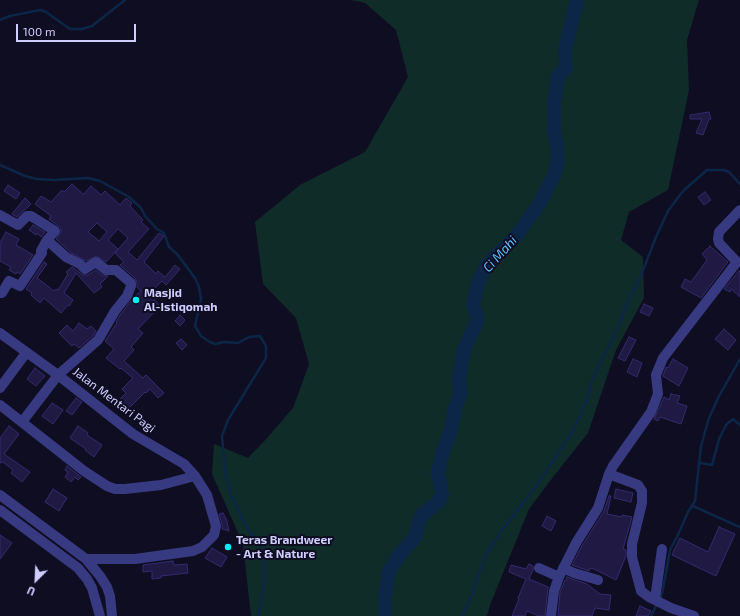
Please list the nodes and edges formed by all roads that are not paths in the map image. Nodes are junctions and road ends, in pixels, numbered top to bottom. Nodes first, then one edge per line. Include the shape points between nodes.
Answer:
1 (740, 210) edge
2 (0, 216) edge
3 (47, 240) junction
4 (738, 263) edge
5 (0, 293) edge
6 (0, 334) edge
7 (26, 352) junction
8 (58, 375) junction
9 (0, 388) edge
10 (1, 408) edge
11 (22, 422) junction
12 (609, 474) junction
13 (196, 476) junction
14 (0, 495) edge
15 (0, 510) edge
16 (662, 549) dead end
17 (86, 559) junction
18 (539, 568) dead end
19 (563, 568) junction
20 (559, 577) junction
21 (598, 580) dead end
22 (655, 599) junction
23 (100, 616) edge
24 (112, 616) edge
25 (551, 616) edge
26 (694, 616) edge

1 - 4 street via 720,232 718,239
2 - 3 street via 18,225 27,216 31,216 55,231
3 - 5 street via 42,253 20,286 9,281
3 - 8 street via 85,269 96,262 106,270 116,270 131,283 127,296 98,340
4 - 12 street via 663,358 656,375 658,394 650,412
6 - 7 street, Jalan Mentari Pagi
7 - 8 street, Jalan Mentari Pagi
7 - 9 street
8 - 11 street
8 - 13 street, Jalan Mentari Pagi via 133,434 168,453
10 - 11 street
11 - 13 street via 100,482 115,489 161,485
12 - 19 street via 601,502
12 - 22 street via 638,485 642,491 632,557 641,591
13 - 17 street, Jalan Mentari Pagi via 207,495 216,526 214,535 202,547 193,552 135,559
14 - 17 street
15 - 23 street via 78,568 92,588
16 - 22 street
17 - 24 street via 106,587 110,596
18 - 20 street
19 - 20 street
19 - 21 street
20 - 25 street via 554,591
22 - 26 street

